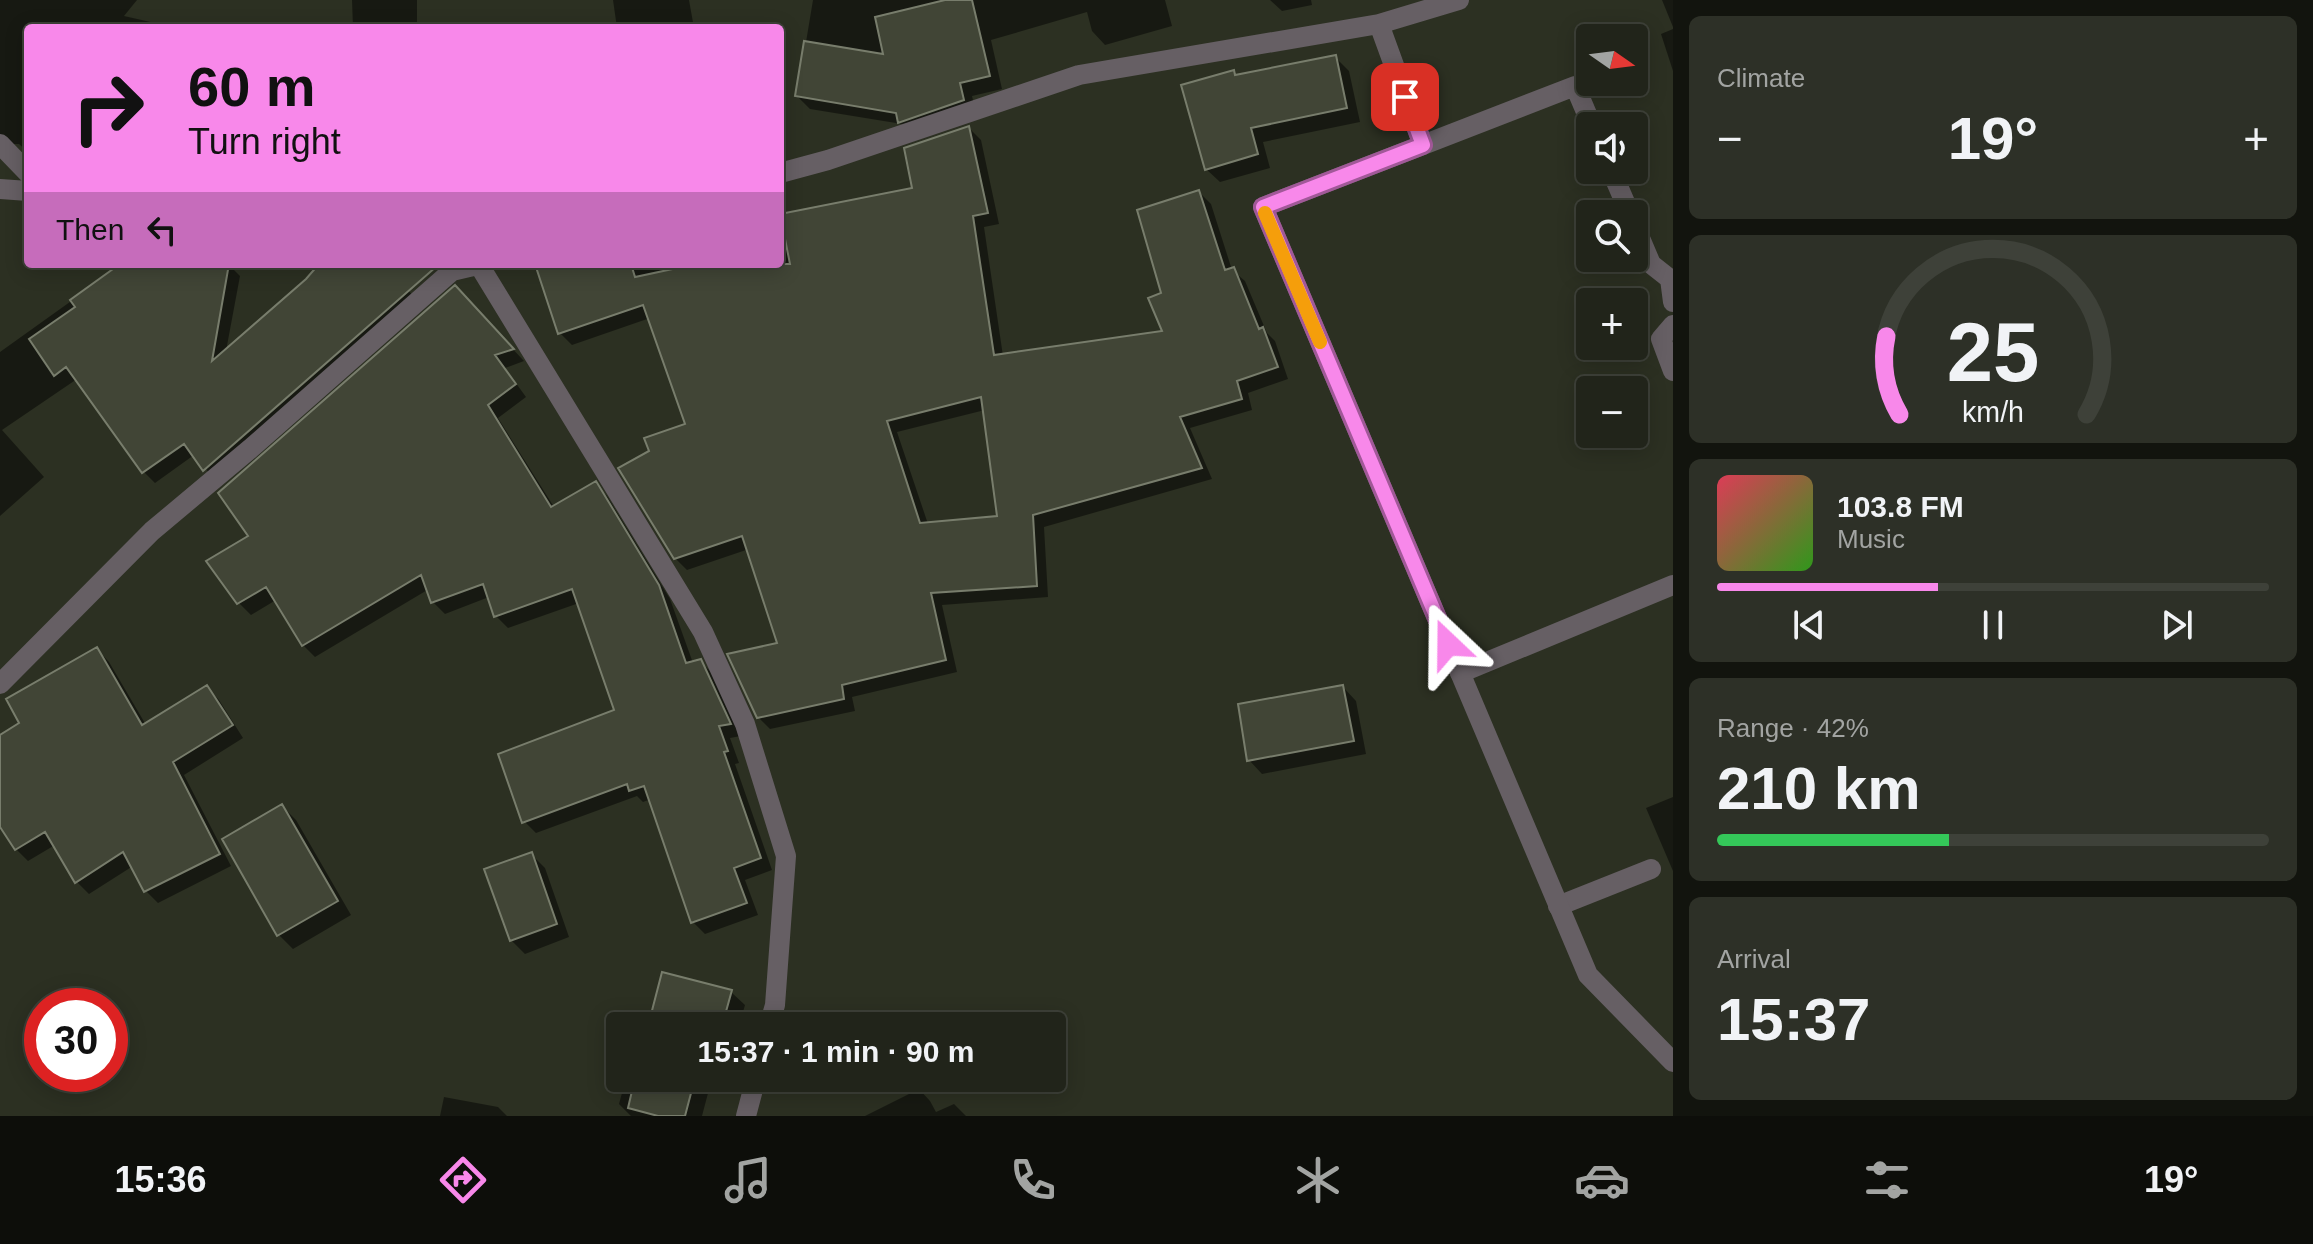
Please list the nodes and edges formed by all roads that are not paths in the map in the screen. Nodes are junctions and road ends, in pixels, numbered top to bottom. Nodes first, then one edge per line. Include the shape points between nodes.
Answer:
1 (1459, 0) edge
2 (1379, 24) junction
3 (1586, 112) edge
4 (0, 144) edge
5 (1423, 145) junction
6 (24, 169) edge
7 (784, 172) edge
8 (0, 189) edge
9 (24, 191) edge
10 (1648, 257) edge
11 (448, 268) edge
12 (482, 268) edge
13 (1673, 302) edge
14 (1673, 325) edge
15 (1673, 371) edge
16 (1673, 585) edge
17 (1460, 673) junction
18 (0, 684) edge
19 (1651, 869) dead end
20 (1558, 906) junction
21 (773, 1012) edge
22 (1673, 1062) edge
23 (752, 1092) edge
24 (746, 1116) edge

1 - 2 street
2 - 5 street
2 - 7 street via 1079,75
3 - 5 street via 1575,86
4 - 6 street
5 - 17 street via 1263,207
8 - 9 street
10 - 13 street via 1670,279
11 - 18 street via 152,531
12 - 21 street via 703,632 745,724 786,856
14 - 15 street via 1661,339
16 - 17 street
17 - 20 street
19 - 20 street
20 - 22 street via 1588,975
23 - 24 street

